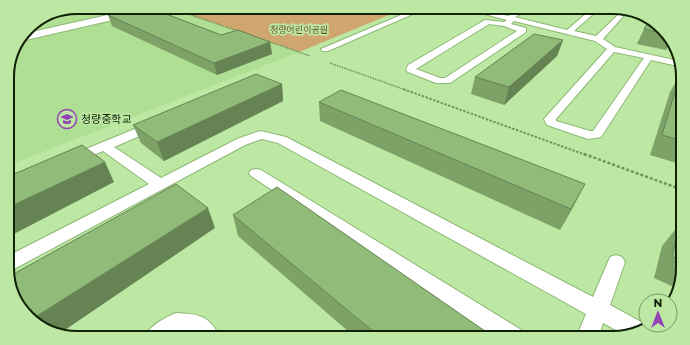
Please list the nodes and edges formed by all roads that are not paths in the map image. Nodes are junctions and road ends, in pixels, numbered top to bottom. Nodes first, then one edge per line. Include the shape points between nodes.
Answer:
1 (126, 14) edge
2 (409, 14) edge
3 (489, 14) edge
4 (519, 14) edge
5 (590, 14) edge
6 (621, 15) edge
7 (509, 21) junction
8 (569, 32) junction
9 (29, 37) edge
10 (598, 39) junction
11 (325, 49) dead end
12 (612, 49) junction
13 (648, 57) junction
14 (674, 63) edge
15 (167, 119) edge
16 (104, 146) junction
17 (62, 164) edge
18 (256, 173) dead end
19 (160, 184) junction
20 (14, 261) edge
21 (616, 262) dead end
22 (598, 310) junction
23 (633, 328) edge
24 (165, 331) edge
25 (203, 331) edge
26 (504, 331) edge
27 (590, 331) edge

1 - 9 main road
2 - 11 lane
3 - 7 lane
4 - 7 lane
5 - 8 lane
6 - 10 lane
7 - 7 lane via 488,22 411,67 411,70 439,81 447,81 523,30
7 - 8 lane
8 - 10 lane
10 - 12 lane
12 - 13 lane
12 - 13 lane via 550,120 551,123 589,135 597,134
13 - 14 lane
15 - 16 lane
16 - 17 lane
16 - 19 lane
18 - 26 lane
19 - 20 lane
19 - 22 lane via 241,142 261,135 282,140
21 - 22 lane
22 - 23 lane
22 - 27 lane
24 - 25 lane via 176,323 197,324

